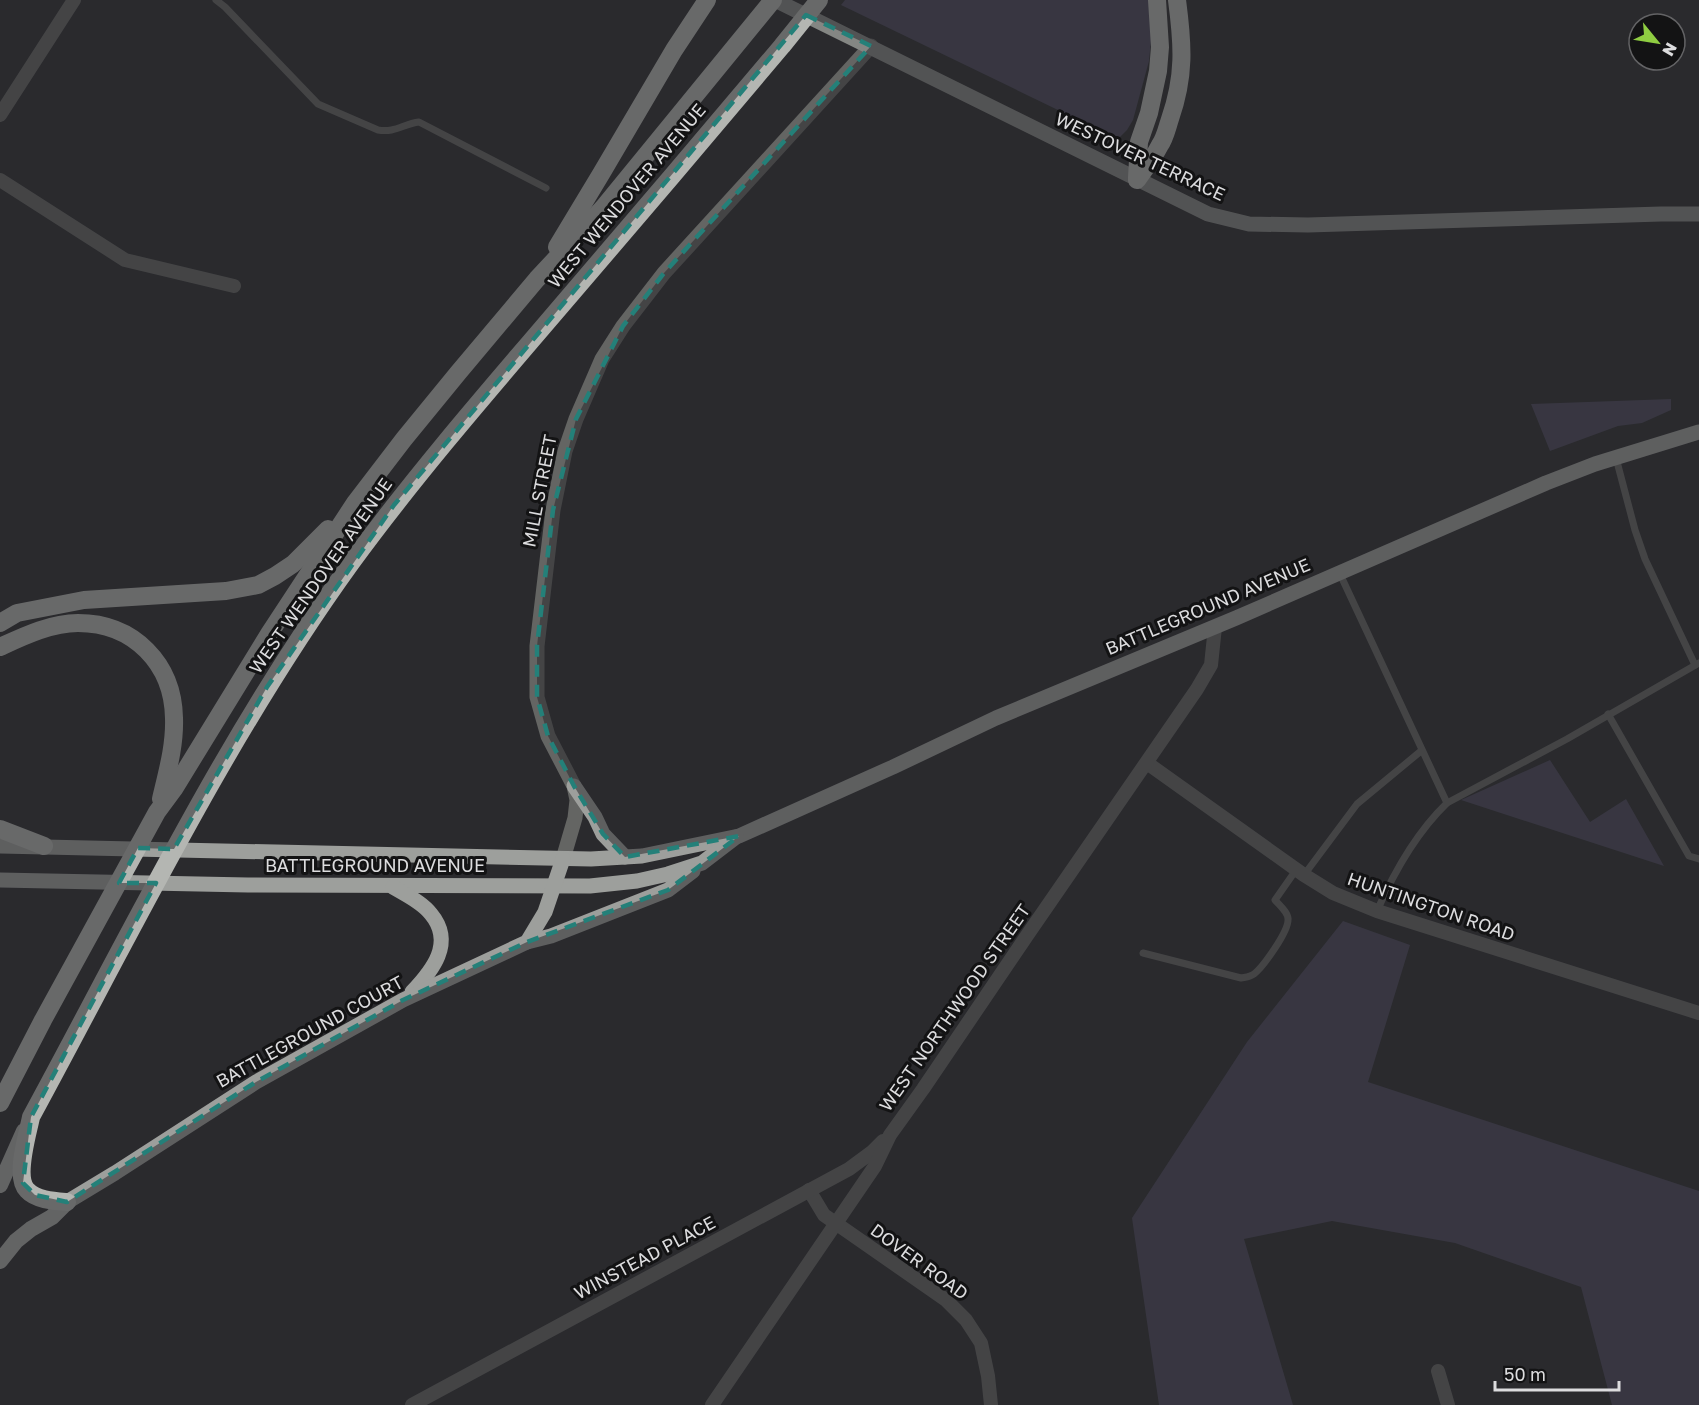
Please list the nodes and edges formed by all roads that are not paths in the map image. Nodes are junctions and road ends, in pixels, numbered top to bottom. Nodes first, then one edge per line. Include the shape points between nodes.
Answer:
1 (74, 0) edge
2 (216, 0) edge
3 (706, 0) edge
4 (774, 0) edge
5 (819, 0) edge
6 (1156, 0) edge
7 (1177, 0) edge
8 (871, 46) junction
9 (0, 115) edge
10 (0, 180) edge
11 (1137, 180) junction
12 (546, 188) dead end
13 (1699, 214) edge
14 (537, 279) junction
15 (234, 286) dead end
16 (1699, 432) edge
17 (1616, 457) junction
18 (356, 502) junction
19 (1339, 573) junction
20 (0, 623) edge
21 (1215, 627) junction
22 (0, 647) edge
23 (1697, 664) edge
24 (1608, 714) junction
25 (1421, 751) junction
26 (1147, 763) junction
27 (574, 786) junction
28 (1447, 802) junction
29 (158, 812) junction
30 (0, 829) edge
31 (739, 836) junction
32 (0, 846) edge
33 (44, 846) junction
34 (625, 857) junction
35 (563, 859) junction
36 (1699, 860) edge
37 (702, 863) junction
38 (1300, 872) junction
39 (0, 880) edge
40 (554, 886) junction
41 (393, 887) junction
42 (1377, 911) junction
43 (527, 942) junction
44 (1143, 953) dead end
45 (403, 1000) junction
46 (1699, 1013) edge
47 (0, 1103) edge
48 (31, 1117) junction
49 (890, 1135) junction
50 (0, 1185) edge
51 (809, 1190) junction
52 (67, 1202) junction
53 (834, 1223) junction
54 (0, 1261) edge
55 (1438, 1371) dead end
56 (412, 1405) edge
57 (712, 1405) edge
58 (991, 1405) edge
59 (1448, 1405) edge

1 - 9 street
2 - 12 lane via 318,104 388,132 419,122
3 - 14 highway
4 - 8 main road, WESTOVER TERRACE
4 - 14 highway, WEST WENDOVER AVENUE via 603,208
5 - 48 highway, WEST WENDOVER AVENUE via 512,363 350,564 267,687 198,805
6 - 11 highway via 1158,71 1139,142
7 - 11 highway via 1183,57 1176,104 1161,144
8 - 11 main road, WESTOVER TERRACE
8 - 27 street, MILL STREET via 664,273 602,359 576,419 553,510 537,646 537,698 548,736
10 - 15 street via 125,260
11 - 13 main road, WESTOVER TERRACE via 1208,214 1249,224
14 - 18 highway, WEST WENDOVER AVENUE
16 - 17 main road, BATTLEGROUND AVENUE
17 - 19 main road, BATTLEGROUND AVENUE via 1546,483
17 - 23 lane via 1645,559
18 - 20 highway via 292,564 258,585 226,591 84,600 17,613
18 - 29 highway, WEST WENDOVER AVENUE
19 - 21 main road, BATTLEGROUND AVENUE
19 - 25 lane
21 - 26 street, WEST NORTHWOOD STREET via 1211,665
21 - 31 main road, BATTLEGROUND AVENUE via 996,718
22 - 29 highway via 54,626 78,623 121,633 150,652 164,672 174,718 173,744
23 - 24 lane
24 - 28 lane
24 - 36 lane via 1689,856
25 - 28 lane
25 - 38 lane via 1357,804
26 - 38 street, HUNTINGTON ROAD
26 - 49 street, WEST NORTHWOOD STREET
27 - 34 main road via 603,834
27 - 35 street, MILL STREET via 575,818
28 - 42 lane via 1414,843
29 - 47 highway, WEST WENDOVER AVENUE
30 - 33 highway
31 - 34 main road, BATTLEGROUND AVENUE
31 - 37 main road, BATTLEGROUND AVENUE
32 - 33 main road, BATTLEGROUND AVENUE
33 - 35 main road, BATTLEGROUND AVENUE
34 - 35 main road, BATTLEGROUND AVENUE
35 - 40 main road
37 - 40 main road, BATTLEGROUND AVENUE via 637,881
37 - 43 main road, BATTLEGROUND COURT via 668,890
38 - 42 street, HUNTINGTON ROAD via 1333,893
38 - 44 lane via 1275,900 1287,914 1285,931 1251,976 1240,978
39 - 41 main road, BATTLEGROUND AVENUE
40 - 41 main road, BATTLEGROUND AVENUE
40 - 43 main road via 545,912
41 - 45 main road via 432,915 441,938 435,966
42 - 46 street, HUNTINGTON ROAD
43 - 45 main road, BATTLEGROUND COURT
45 - 52 main road, BATTLEGROUND COURT via 256,1082
48 - 50 highway, WEST WENDOVER AVENUE
48 - 52 highway via 22,1163 23,1183 35,1196
49 - 51 street, WINSTEAD PLACE via 849,1169
49 - 53 street, WEST NORTHWOOD STREET via 875,1166
51 - 53 street, DOVER ROAD via 824,1215
51 - 56 street, WINSTEAD PLACE
52 - 54 highway via 16,1241
53 - 57 street, WEST NORTHWOOD STREET
53 - 58 street, DOVER ROAD via 946,1300 966,1320 981,1343
55 - 59 street

